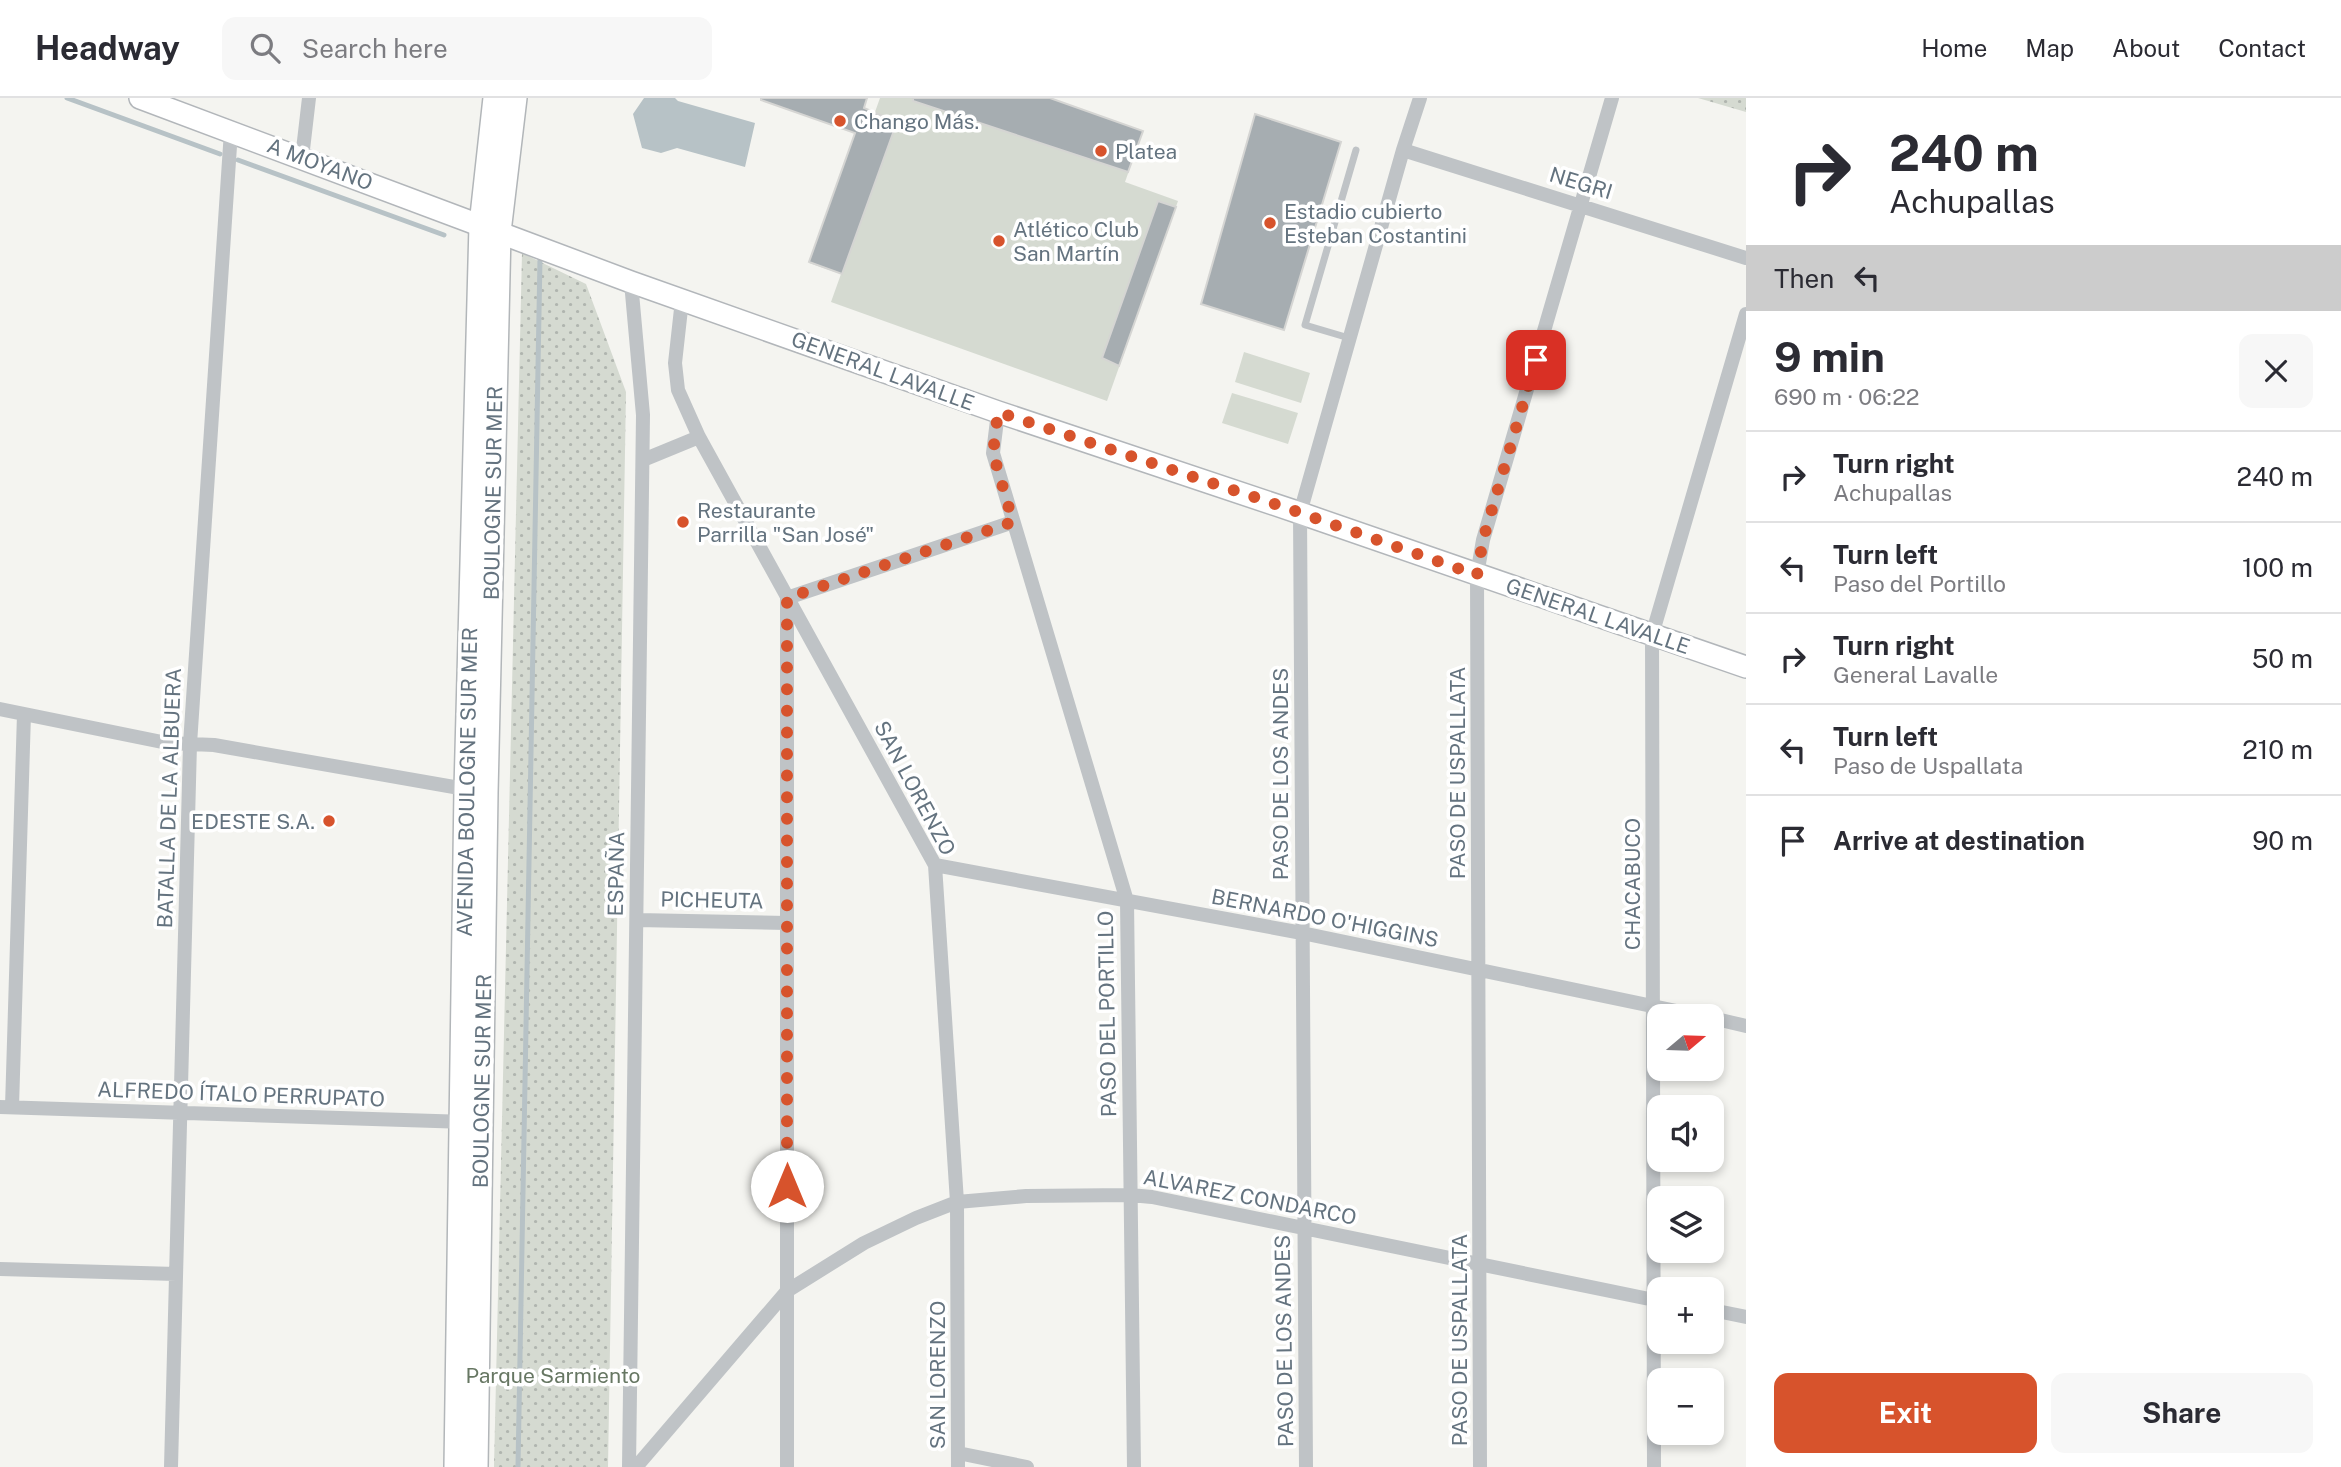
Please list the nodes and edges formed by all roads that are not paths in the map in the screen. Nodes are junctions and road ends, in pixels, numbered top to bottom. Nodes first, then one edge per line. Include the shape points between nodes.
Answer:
1 (140, 98) edge
2 (309, 98) edge
3 (495, 98) edge
4 (514, 98) edge
5 (1420, 98) edge
6 (1612, 98) edge
7 (231, 131) junction
8 (1356, 150) dead end
9 (1403, 150) junction
10 (302, 158) junction
11 (1581, 205) junction
12 (490, 229) junction
13 (1746, 258) edge
14 (631, 282) junction
15 (682, 300) junction
16 (1746, 314) edge
17 (1349, 338) junction
18 (998, 412) junction
19 (699, 436) junction
20 (643, 460) junction
21 (1300, 513) junction
22 (1013, 522) junction
23 (1477, 575) junction
24 (787, 598) junction
25 (1652, 635) junction
26 (1746, 667) edge
27 (0, 709) edge
28 (24, 714) junction
29 (190, 744) junction
30 (476, 791) junction
31 (935, 865) junction
32 (1127, 901) junction
33 (637, 920) junction
34 (787, 923) junction
35 (1302, 933) junction
36 (1479, 971) junction
37 (1648, 1004) edge
38 (1653, 1004) edge
39 (1724, 1021) edge
40 (1746, 1026) edge
41 (1654, 1082) edge
42 (6, 1107) edge
43 (181, 1113) junction
44 (471, 1123) junction
45 (1130, 1195) junction
46 (957, 1202) junction
47 (1303, 1228) junction
48 (1480, 1265) junction
49 (0, 1269) edge
50 (176, 1274) junction
51 (1656, 1277) edge
52 (787, 1291) junction
53 (1647, 1298) edge
54 (1724, 1312) edge
55 (1746, 1317) edge
56 (1655, 1354) edge
57 (958, 1460) edge
58 (171, 1467) edge
59 (456, 1467) edge
60 (476, 1467) edge
61 (629, 1467) edge
62 (636, 1467) edge
63 (787, 1467) edge
64 (1027, 1467) edge
65 (1134, 1467) edge
66 (1306, 1467) edge
67 (1480, 1467) edge
68 (1654, 1467) edge

1 - 7 main road, A MOYANO
2 - 10 street
3 - 12 main road
4 - 12 main road
5 - 9 street, PASO DE LOS ANDES
6 - 11 street, PASO DE USPALLATA
7 - 10 main road, A MOYANO
7 - 29 street, BATALLA DE LA ALBUERA
8 - 17 lane via 1305,325
9 - 11 street, NEGRI
9 - 17 street, PASO DE LOS ANDES
10 - 12 main road, A MOYANO
11 - 13 street, NEGRI
11 - 23 street, PASO DE USPALLATA via 1483,540
12 - 14 main road, GENERAL LAVALLE
12 - 30 main road, BOULOGNE SUR MER
14 - 15 main road, GENERAL LAVALLE
14 - 20 street, ESPAÑA
15 - 18 main road, GENERAL LAVALLE
15 - 19 street, SAN LORENZO via 674,363 678,390
16 - 25 street, CHACABUCO
17 - 21 street, PASO DE LOS ANDES
18 - 21 main road, GENERAL LAVALLE
18 - 22 street, PASO DEL PORTILLO via 993,453
19 - 20 street
19 - 24 street, SAN LORENZO
20 - 33 street, ESPAÑA
21 - 23 main road, GENERAL LAVALLE
21 - 35 street, PASO DE LOS ANDES
22 - 24 street
22 - 32 street, PASO DEL PORTILLO
23 - 25 main road, GENERAL LAVALLE
23 - 36 street, PASO DE USPALLATA
24 - 31 street, SAN LORENZO
24 - 34 street
25 - 26 main road, GENERAL LAVALLE
25 - 38 street, CHACABUCO
27 - 28 street
28 - 29 street
28 - 42 street
29 - 30 street
29 - 43 street, BATALLA DE LA ALBUERA
30 - 44 main road, AVENIDA BOULOGNE SUR MER
31 - 32 street, BERNARDO O'HIGGINS
31 - 46 street, SAN LORENZO
32 - 35 street, BERNARDO O'HIGGINS
32 - 45 street, PASO DEL PORTILLO
33 - 34 street, PICHEUTA
33 - 61 street, ESPAÑA
34 - 52 street
35 - 36 street, BERNARDO O'HIGGINS
35 - 47 street, PASO DE LOS ANDES
36 - 37 street, BERNARDO O'HIGGINS
36 - 48 street, PASO DE USPALLATA
39 - 40 street
41 - 51 street, CHACABUCO
42 - 43 street, ALFREDO ÍTALO PERRUPATO
43 - 44 street, ALFREDO ÍTALO PERRUPATO
43 - 50 street, BATALLA DE LA ALBUERA
44 - 59 main road, AVENIDA BOULOGNE SUR MER
44 - 60 main road, BOULOGNE SUR MER
45 - 46 street, ALVAREZ CONDARCO
45 - 47 street, ALVAREZ CONDARCO
45 - 65 street, PASO DEL PORTILLO
46 - 52 street, ALVAREZ CONDARCO via 864,1243
46 - 57 street, SAN LORENZO
47 - 48 street, ALVAREZ CONDARCO
47 - 66 street, PASO DE LOS ANDES
48 - 53 street, ALVAREZ CONDARCO
48 - 67 street, PASO DE USPALLATA
49 - 50 street
50 - 58 street, BATALLA DE LA ALBUERA
52 - 62 street, ALVAREZ CONDARCO
52 - 63 street
54 - 55 street
56 - 68 street, CHACABUCO
57 - 64 street

